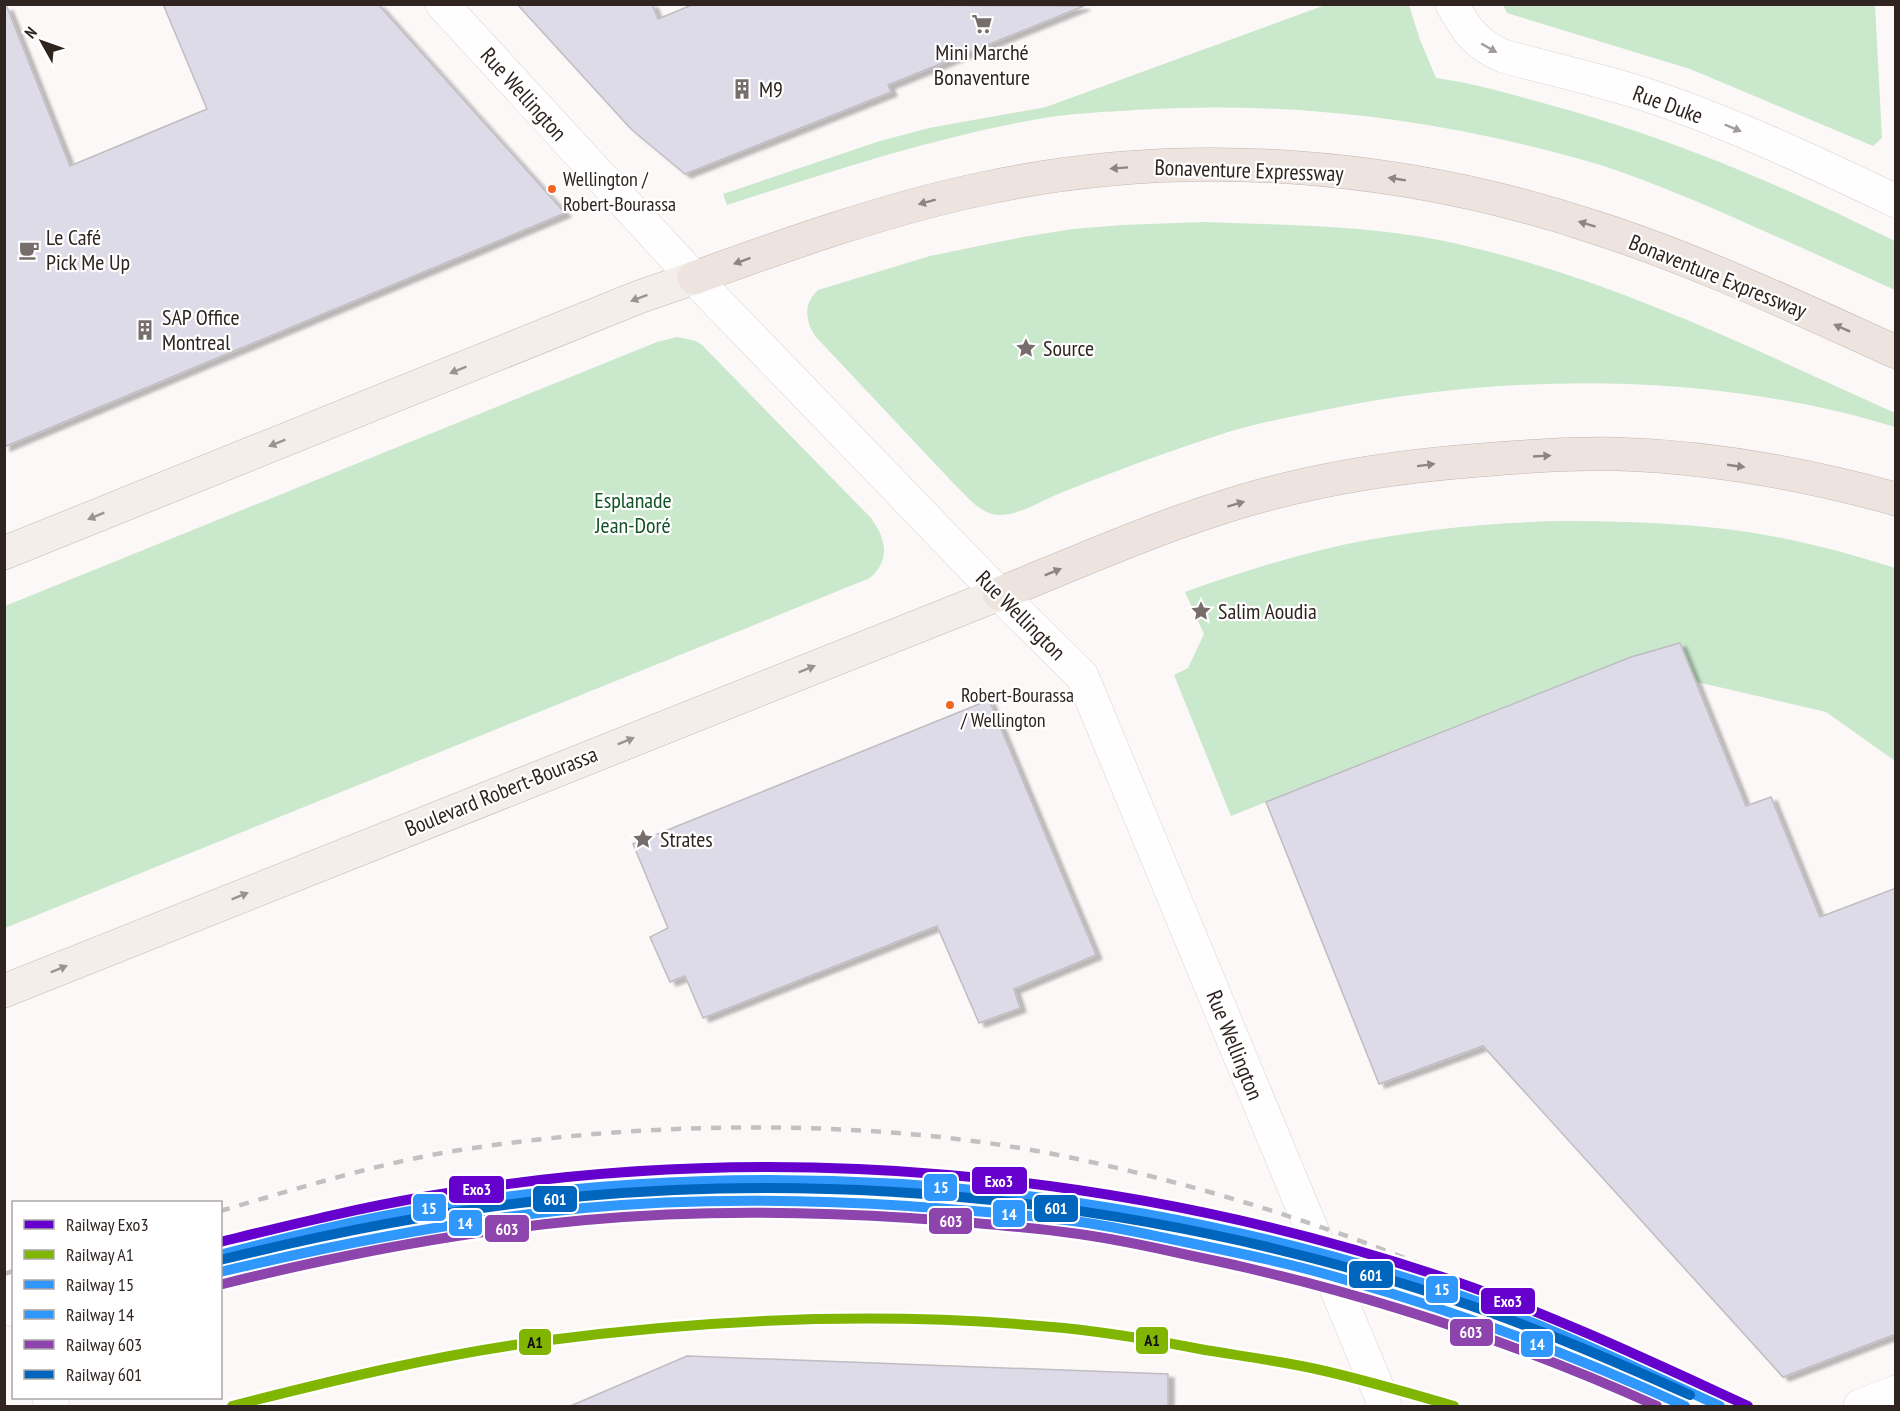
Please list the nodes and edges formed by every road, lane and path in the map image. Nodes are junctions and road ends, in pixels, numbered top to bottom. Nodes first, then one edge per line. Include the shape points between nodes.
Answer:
1 (442, 4) edge
2 (1452, 4) edge
3 (1896, 201) edge
4 (694, 278) junction
5 (1896, 352) edge
6 (1896, 499) edge
7 (4, 553) edge
8 (999, 594) junction
9 (4, 991) edge
10 (4, 1288) edge
11 (12, 1306) edge
12 (1896, 1392) edge
13 (1385, 1407) edge
14 (1860, 1407) edge

1 - 4 street, Rue Wellington
2 -> 3 street, Rue Duke via 1467,31 1503,56 1653,97
5 -> 4 highway, Bonaventure Expressway via 1642,243 1561,216 1455,189 1285,166 1091,170 984,188 824,231
4 -> 7 main road
4 - 8 street, Rue Wellington
8 -> 6 highway via 1247,500 1389,469 1436,464 1575,454 1661,457 1784,473
9 -> 8 main road, Boulevard Robert-Bourassa
8 - 13 street, Rue Wellington via 1082,675
10 - 11 street
12 - 14 street

